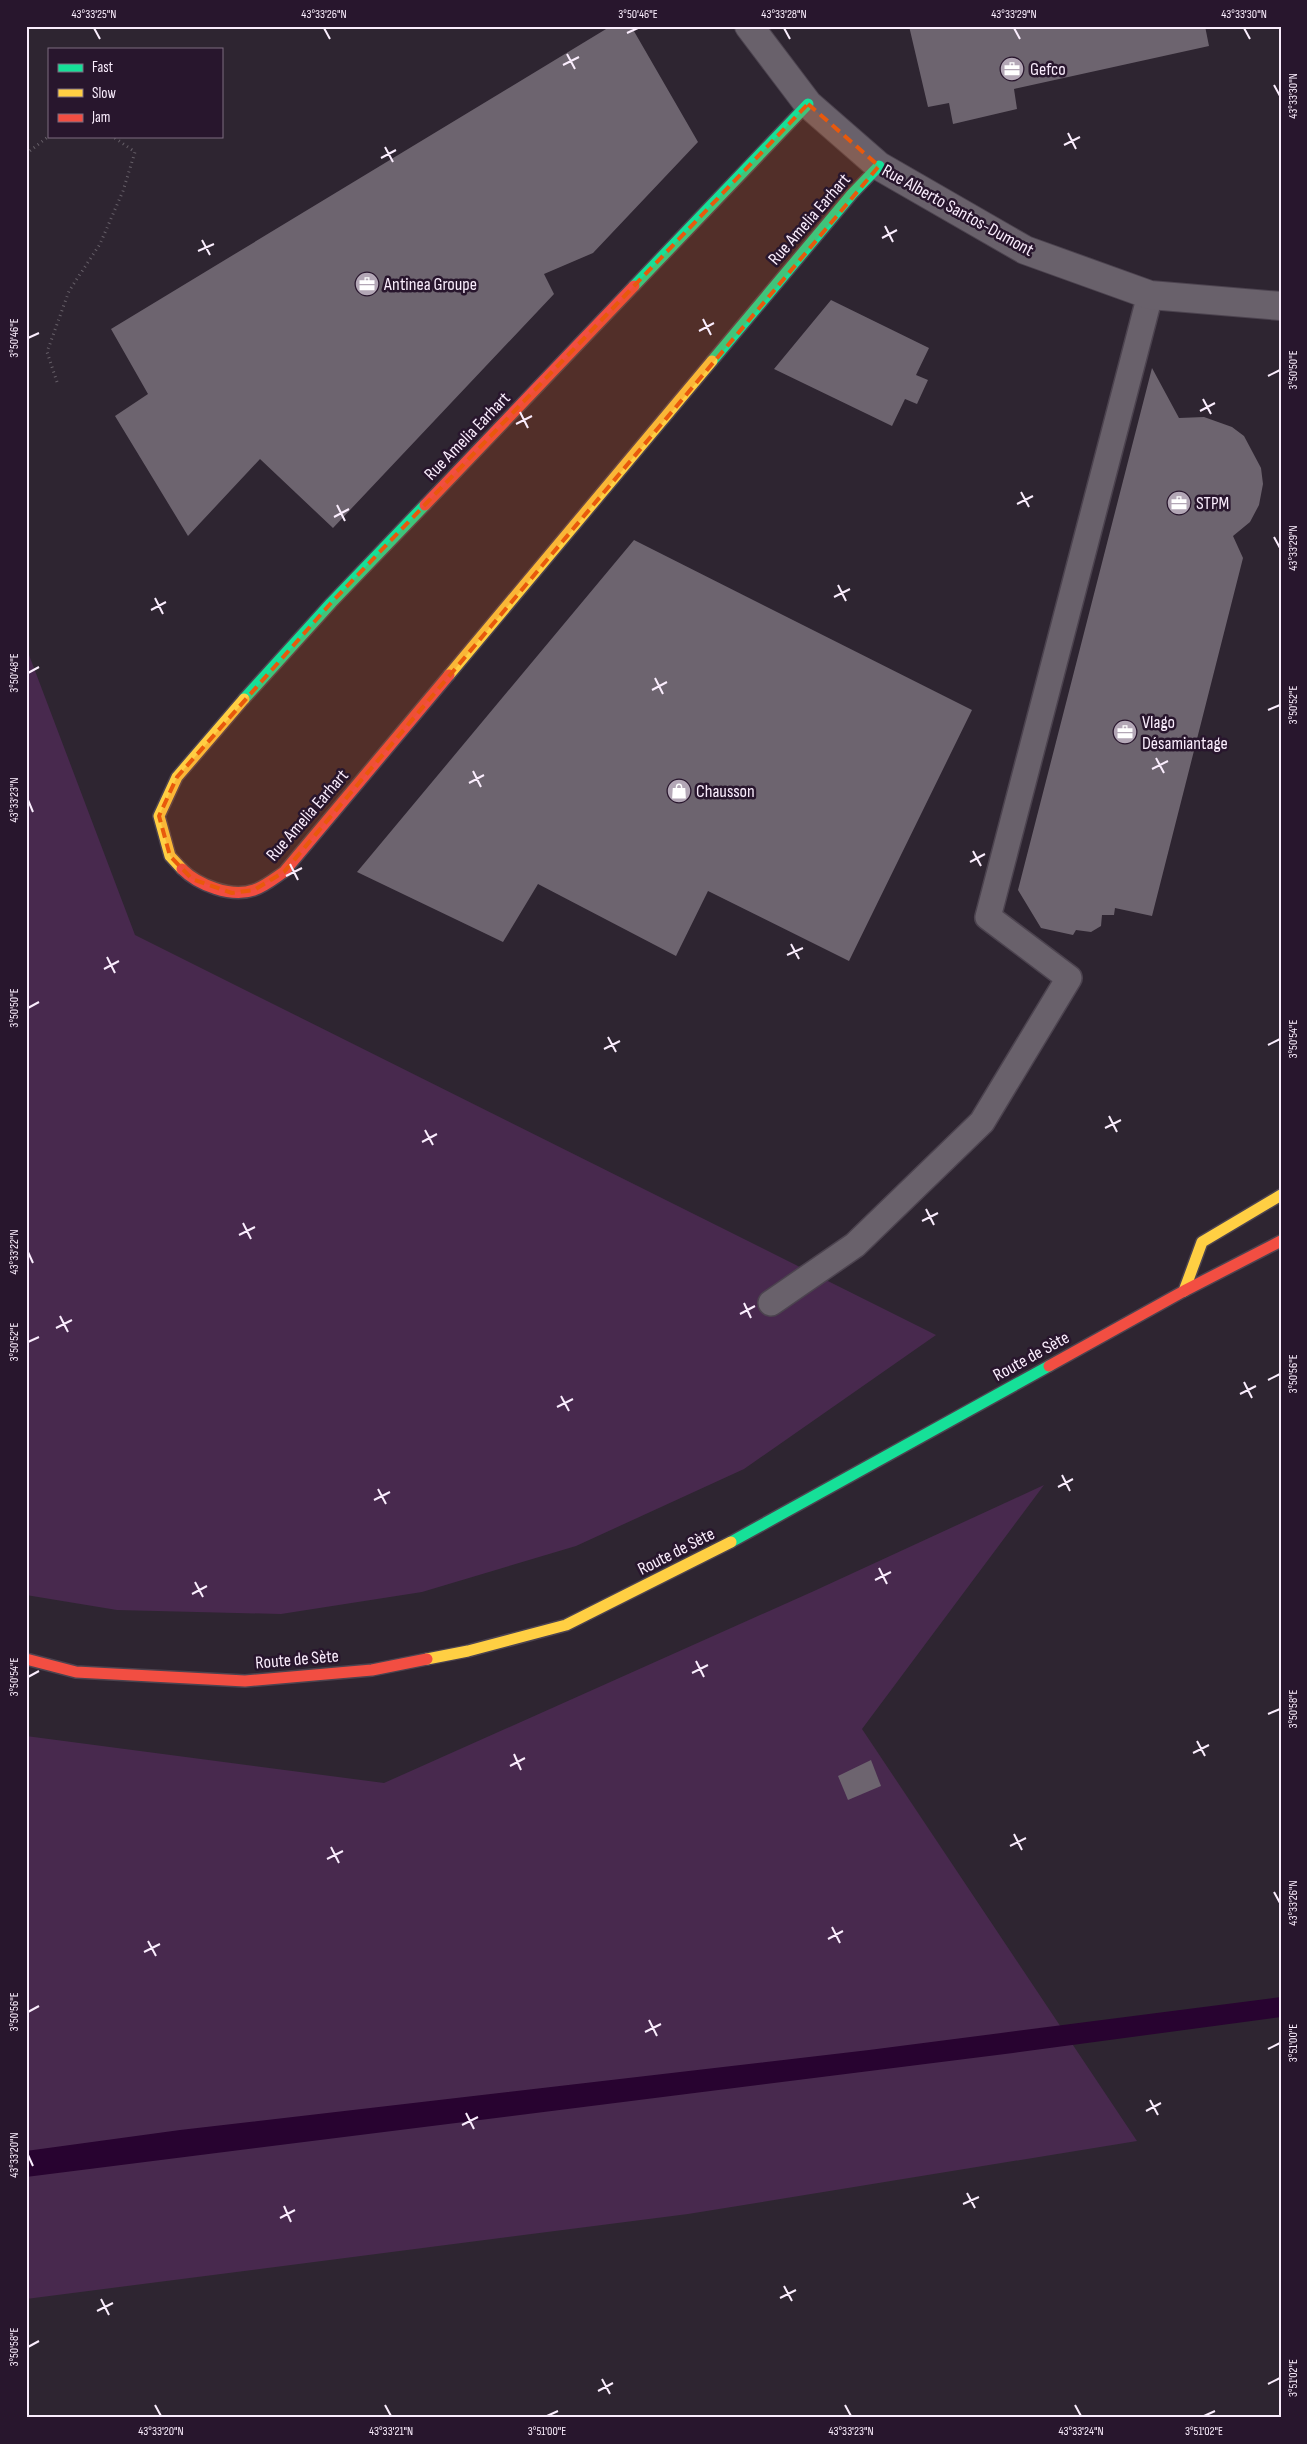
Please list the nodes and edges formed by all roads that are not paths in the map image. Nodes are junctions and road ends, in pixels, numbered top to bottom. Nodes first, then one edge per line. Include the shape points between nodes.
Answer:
1 (749, 26) edge
2 (808, 104) junction
3 (879, 166) junction
4 (1150, 295) junction
5 (1281, 306) edge
6 (1281, 1195) edge
7 (1281, 1241) edge
8 (1184, 1291) junction
9 (770, 1303) dead end
10 (26, 1659) edge

1 - 2 street, Rue Alberto Santos-Dumont
2 - 3 street, Rue Alberto Santos-Dumont
2 - 3 street, Rue Amelia Earhart via 331,603 176,778 159,816 170,856 192,879 232,893 254,890 284,872 839,209
3 - 4 street, Rue Alberto Santos-Dumont via 1026,250
4 - 5 street, Rue Alberto Santos-Dumont
4 - 9 lane via 988,917 1069,978 982,1122 855,1245
6 - 8 street via 1202,1242
7 - 8 street, Route de Sète
8 - 10 street, Route de Sète via 702,1559 566,1625 468,1651 372,1670 244,1681 76,1672

